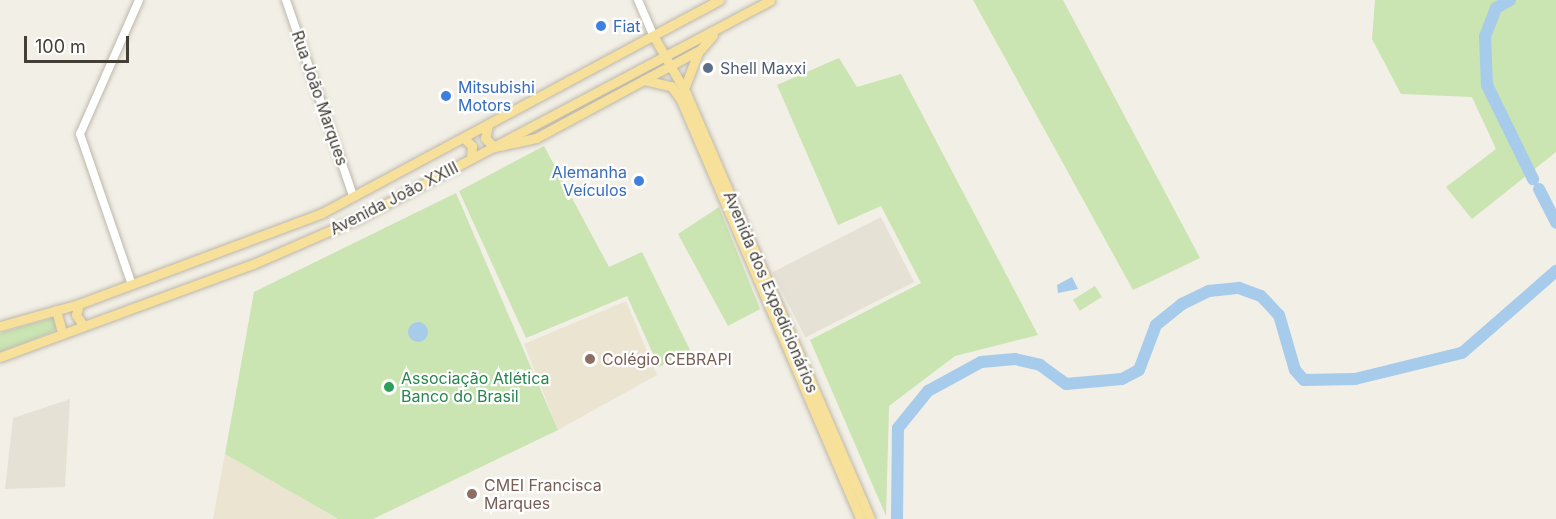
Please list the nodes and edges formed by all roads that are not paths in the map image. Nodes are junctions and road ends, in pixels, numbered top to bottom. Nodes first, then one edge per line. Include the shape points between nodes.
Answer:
1 (138, 0) edge
2 (286, 0) edge
3 (638, 0) edge
4 (719, 0) edge
5 (770, 0) edge
6 (719, 28) junction
7 (654, 37) junction
8 (700, 49) junction
9 (667, 63) junction
10 (644, 80) junction
11 (680, 90) junction
12 (488, 126) junction
13 (465, 139) junction
14 (494, 147) junction
15 (471, 158) junction
16 (353, 196) junction
17 (132, 285) junction
18 (79, 304) junction
19 (56, 310) junction
20 (82, 325) junction
21 (0, 326) edge
22 (62, 332) junction
23 (0, 357) edge
24 (861, 519) edge
25 (870, 519) edge

1 - 17 street via 80,134
2 - 16 street, Rua João Marques
3 - 7 street
4 - 7 main road, Avenida João XXIII
5 - 6 main road, Avenida João XXIII
6 - 8 main road
6 - 9 main road, Avenida João XXIII
7 - 9 main road, Avenida dos Expedicionários
7 - 12 main road, Avenida João XXIII
8 - 9 main road
8 - 11 main road
9 - 10 main road
9 - 11 main road, Avenida dos Expedicionários
9 - 14 main road, Avenida João XXIII
10 - 11 main road via 661,81
10 - 14 main road via 536,138
11 - 24 main road, Avenida dos Expedicionários
11 - 25 main road, Avenida dos Expedicionários
12 - 13 main road, Avenida João XXIII
12 - 14 main road via 485,138
13 - 15 main road via 472,146
13 - 16 main road, Avenida João XXIII
14 - 15 main road, Avenida João XXIII
15 - 20 main road, Avenida João XXIII via 305,242
16 - 17 main road, Avenida João XXIII via 275,234
17 - 18 main road, Avenida João XXIII
18 - 19 main road, Avenida João XXIII
18 - 20 main road via 76,315
19 - 21 main road, Avenida João XXIII
19 - 22 main road
20 - 22 main road, Avenida João XXIII
22 - 23 main road, Avenida João XXIII

